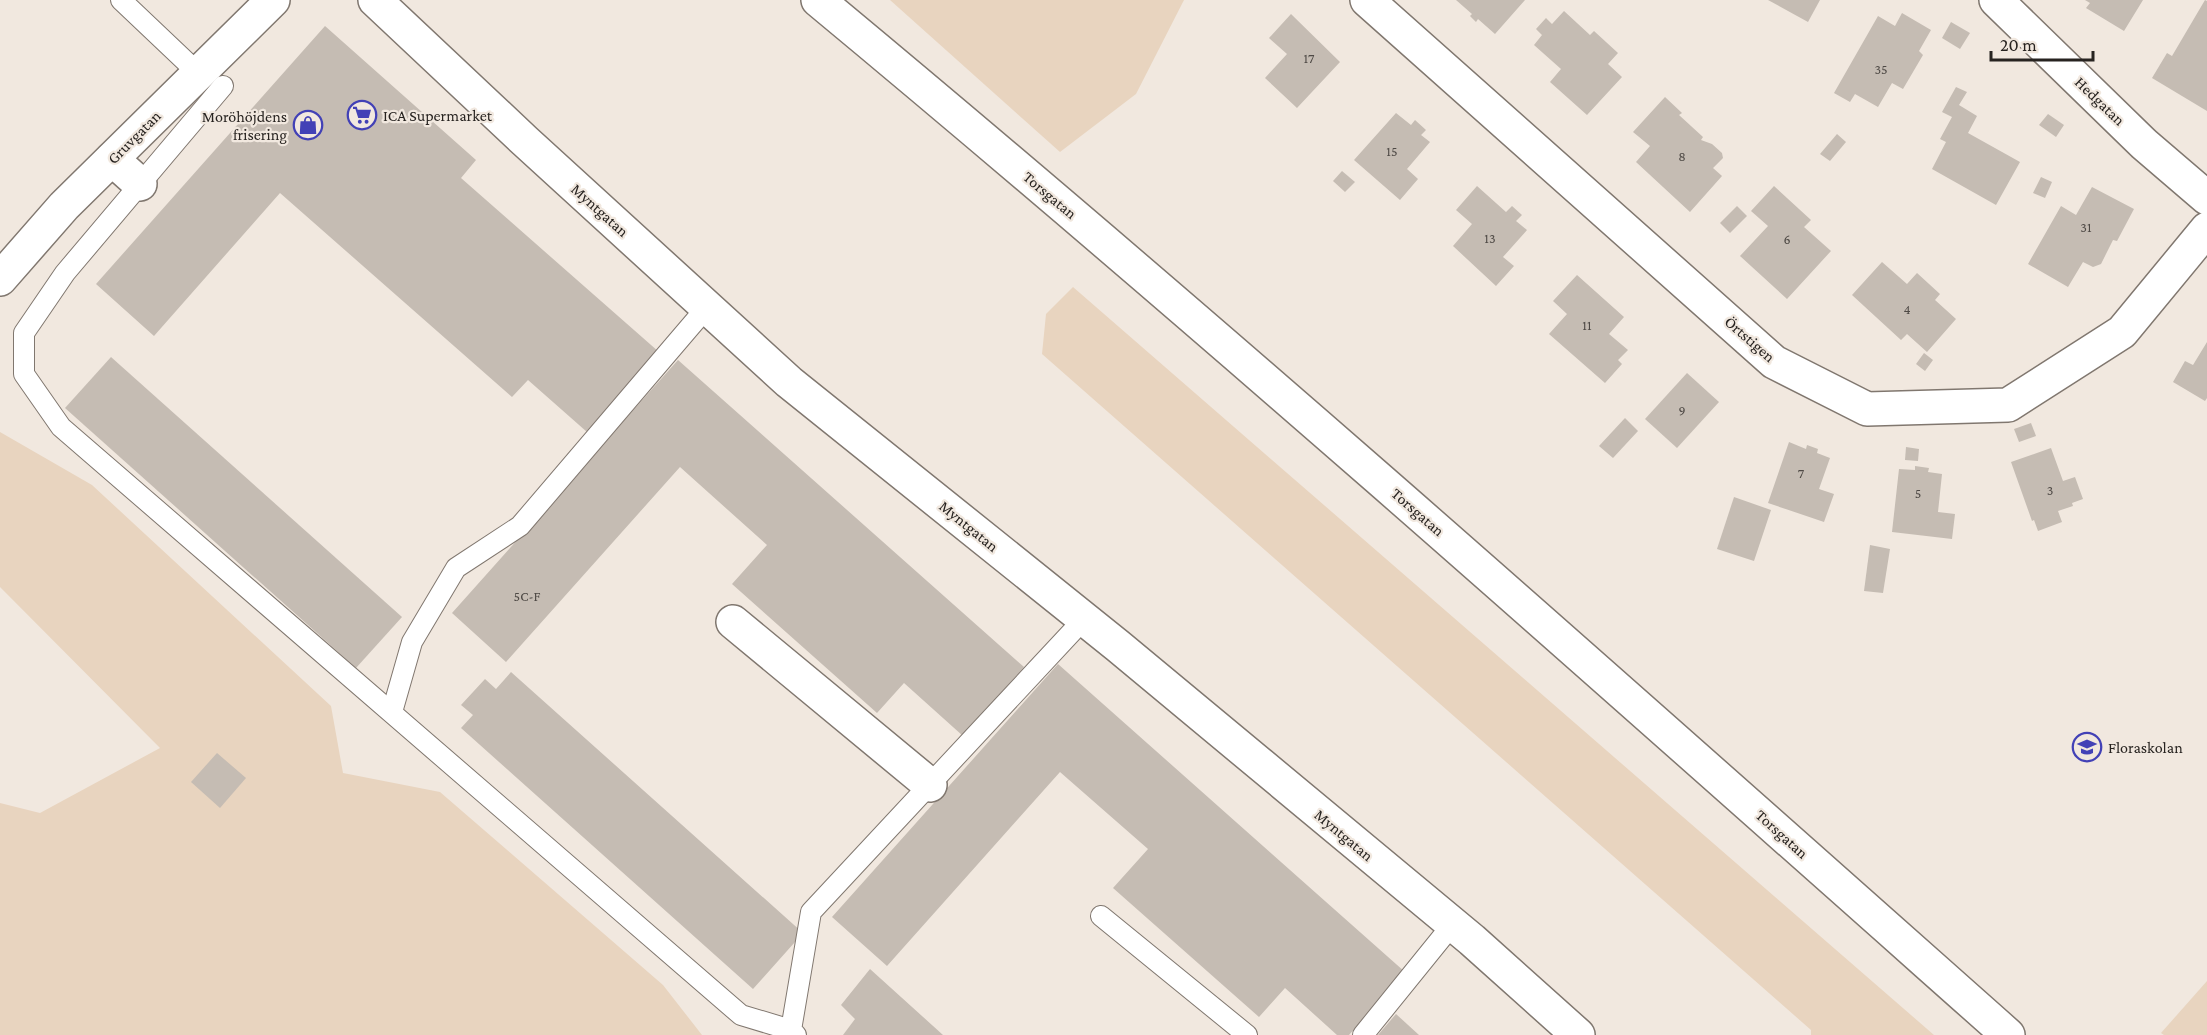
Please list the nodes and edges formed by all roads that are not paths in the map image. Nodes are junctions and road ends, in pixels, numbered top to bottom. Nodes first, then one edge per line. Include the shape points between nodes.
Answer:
1 (121, 0) edge
2 (273, 0) edge
3 (375, 0) edge
4 (818, 0) edge
5 (1367, 0) edge
6 (1996, 0) edge
7 (211, 80) junction
8 (112, 159) junction
9 (140, 184) junction
10 (2207, 198) edge
11 (2207, 229) edge
12 (0, 279) edge
13 (707, 307) junction
14 (1084, 619) junction
15 (733, 622) dead end
16 (392, 712) junction
17 (930, 784) junction
18 (1101, 916) dead end
19 (1452, 925) junction
20 (794, 1033) edge
21 (1247, 1035) edge
22 (1363, 1035) edge
23 (1578, 1035) edge
24 (2008, 1035) edge

1 - 7 lane
2 - 7 street, Gruvgatan
3 - 13 street, Myntgatan
4 - 24 street, Torsgatan via 1461,549
5 - 11 street, Örtstigen via 1774,362 1867,409 2008,405 2122,332
6 - 10 street, Hedgatan via 2144,144
7 - 8 street, Gruvgatan
7 - 9 lane
8 - 9 street
8 - 12 street, Gruvgatan via 64,206
9 - 16 lane via 65,273 24,333 24,374 62,427
13 - 14 street, Myntgatan via 789,382
13 - 16 lane via 520,526 456,568 412,642
14 - 17 lane
14 - 19 street, Myntgatan
15 - 17 street
16 - 20 lane via 741,1015
17 - 20 lane via 811,912
18 - 21 lane
19 - 22 lane
19 - 23 street, Myntgatan

